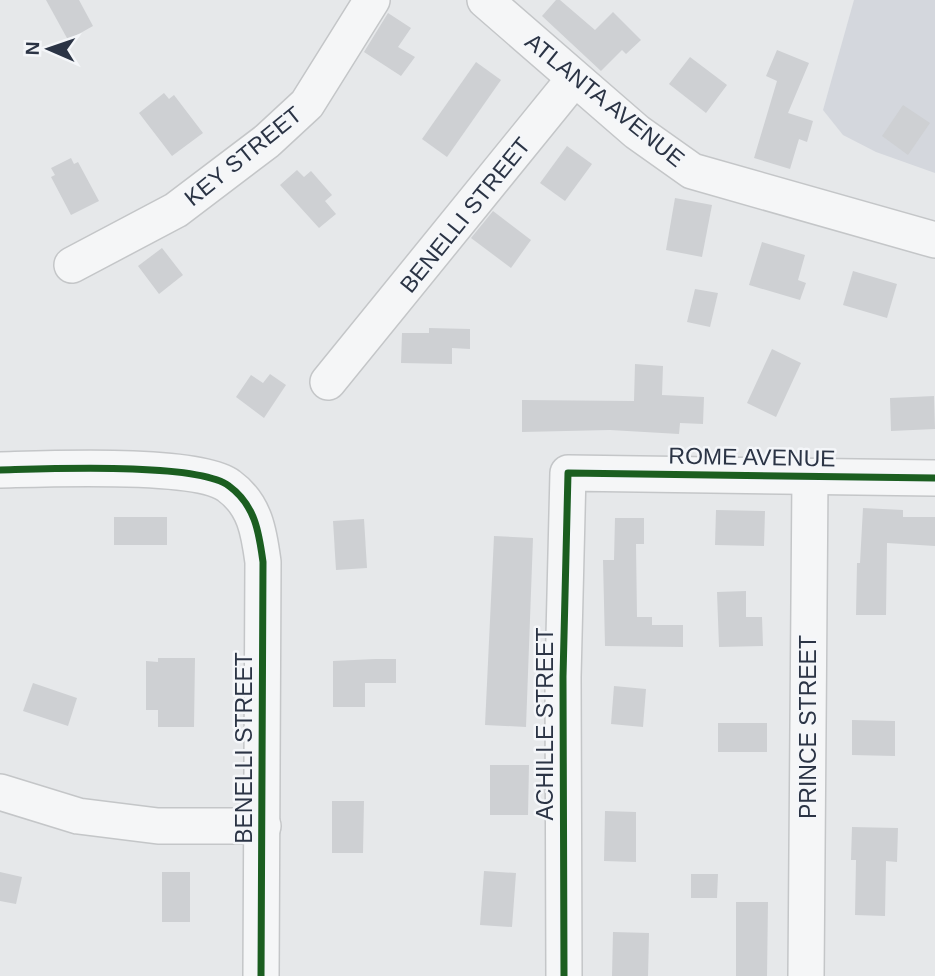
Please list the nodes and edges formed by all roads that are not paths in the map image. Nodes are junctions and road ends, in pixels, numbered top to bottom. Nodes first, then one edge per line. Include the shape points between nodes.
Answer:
1 (372, 0) edge
2 (485, 0) edge
3 (574, 79) junction
4 (935, 240) edge
5 (72, 265) dead end
6 (328, 382) dead end
7 (0, 470) edge
8 (568, 472) joint
9 (810, 478) junction
10 (935, 478) edge
11 (0, 792) edge
12 (262, 826) junction
13 (261, 976) edge
14 (564, 976) edge
15 (806, 976) edge

1 - 5 street, KEY STREET via 307,104 267,141 176,211
2 - 3 street, ATLANTA AVENUE
3 - 4 street, ATLANTA AVENUE via 692,172
3 - 6 street, BENELLI STREET
7 - 12 street, BENELLI STREET via 194,475 229,485 258,521 263,562
8 - 9 street, ROME AVENUE
8 - 14 street, ACHILLE STREET
9 - 10 street, ROME AVENUE
9 - 15 street, PRINCE STREET
11 - 12 street via 78,817 158,826
12 - 13 street, BENELLI STREET

